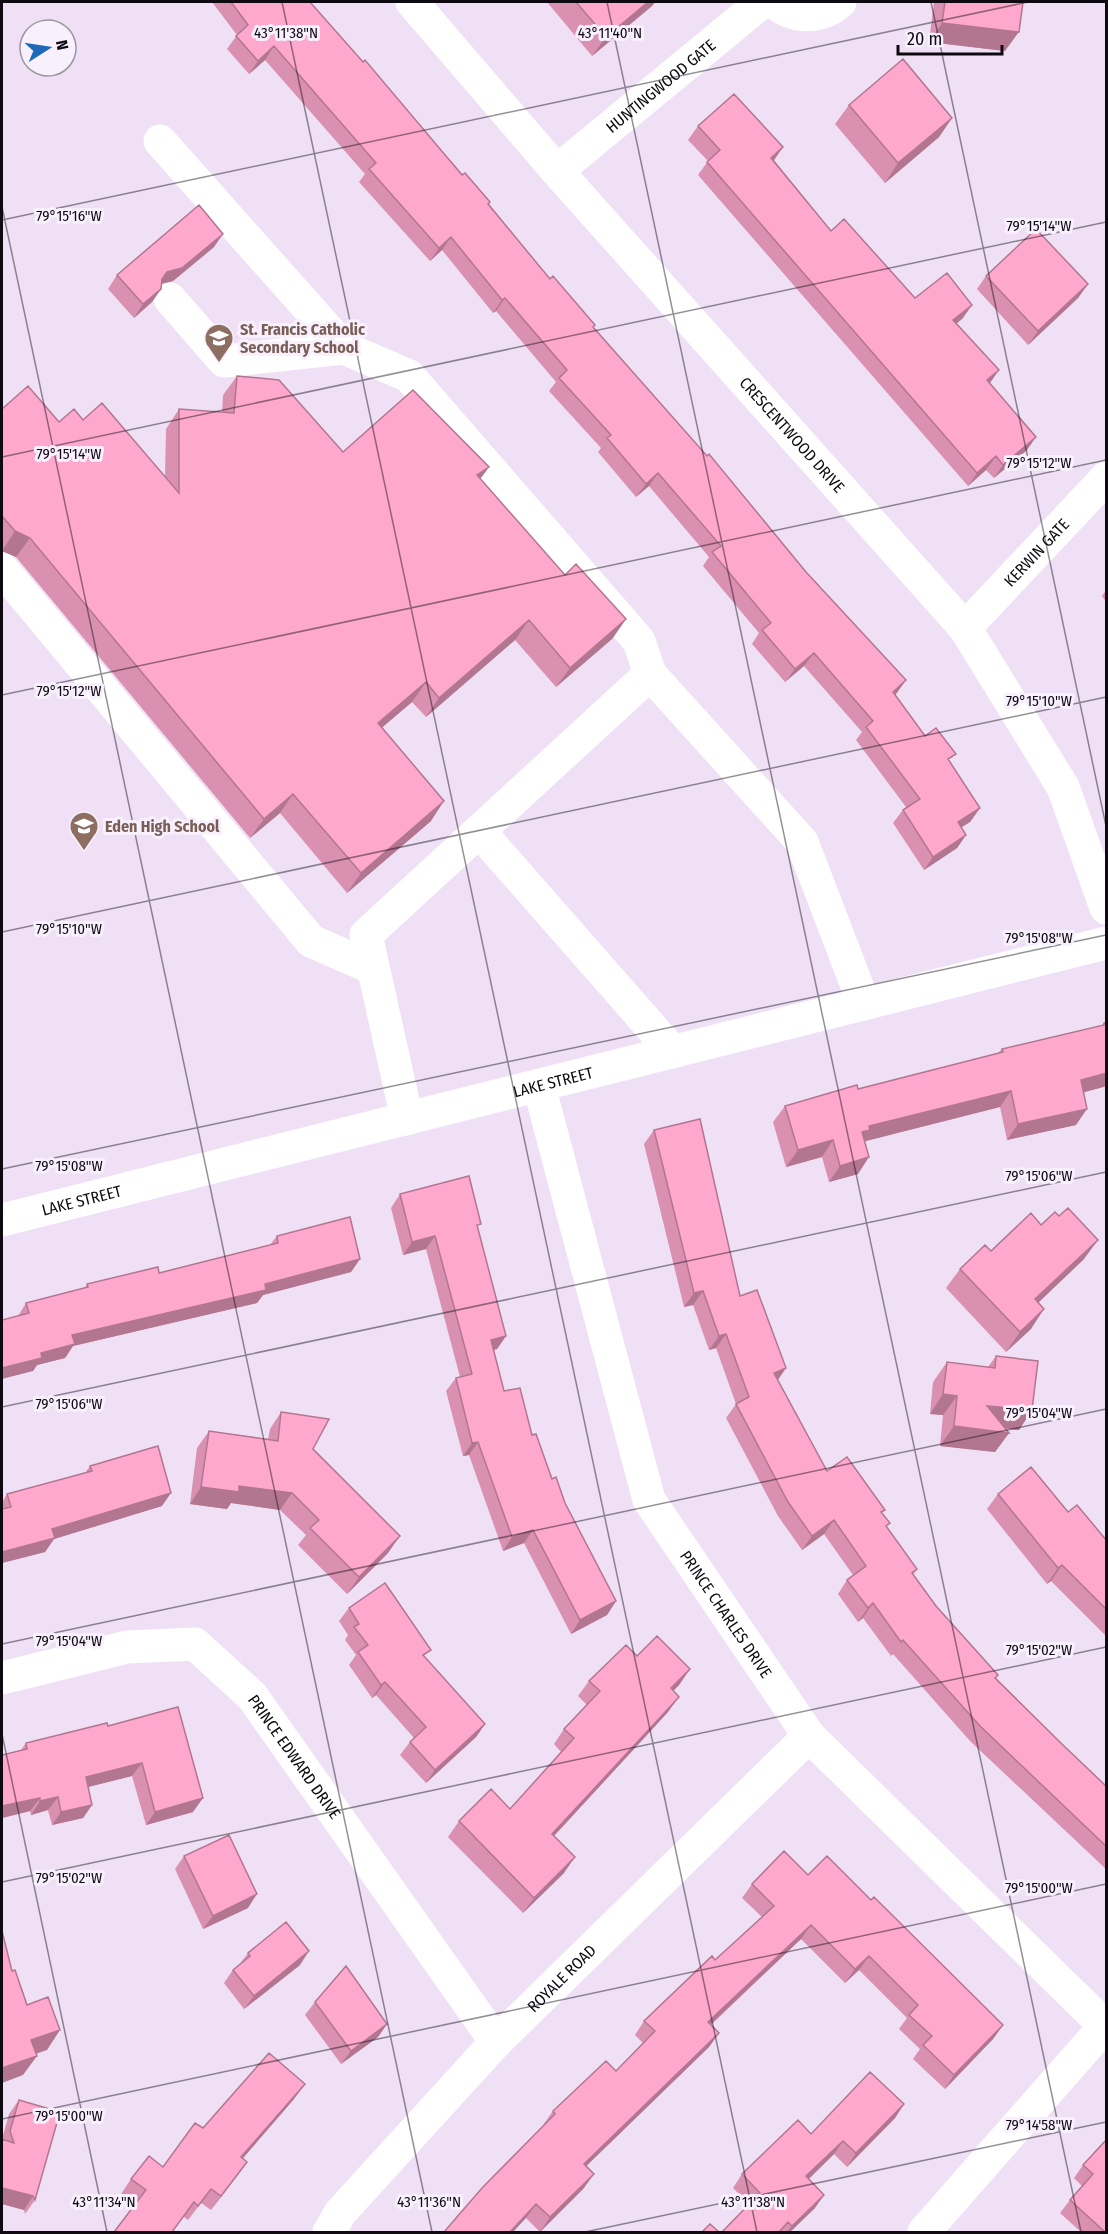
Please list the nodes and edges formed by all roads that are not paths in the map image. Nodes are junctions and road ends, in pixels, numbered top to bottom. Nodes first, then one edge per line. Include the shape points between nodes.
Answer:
1 (412, 2) edge
2 (762, 2) edge
3 (774, 2) edge
4 (840, 2) edge
5 (160, 141) dead end
6 (557, 171) junction
7 (170, 299) dead end
8 (344, 348) junction
9 (1107, 478) edge
10 (2, 569) edge
11 (965, 628) junction
12 (650, 674) junction
13 (479, 831) junction
14 (1107, 908) edge
15 (1107, 943) edge
16 (373, 968) junction
17 (864, 1004) junction
18 (673, 1052) junction
19 (539, 1086) junction
20 (407, 1119) junction
21 (2, 1220) edge
22 (2, 1678) edge
23 (809, 1736) junction
24 (1106, 2026) edge
25 (496, 2042) junction
26 (329, 2232) edge
27 (924, 2232) edge

1 - 6 street, CRESCENTWOOD DRIVE
2 - 6 street, HUNTINGWOOD GATE
3 - 4 street via 794,14 809,15 824,12
5 - 8 street
6 - 11 street, CRESCENTWOOD DRIVE
7 - 8 street via 224,361
8 - 12 street via 409,376 639,641
9 - 11 street, KERWIN GATE
10 - 16 street via 311,941
11 - 14 street, CRESCENTWOOD DRIVE via 1063,788
12 - 13 street
12 - 17 street via 802,842
13 - 16 street via 366,935
13 - 18 street
15 - 17 street, LAKE STREET
16 - 20 street
17 - 18 street, LAKE STREET
18 - 19 street, LAKE STREET
19 - 20 street, LAKE STREET
19 - 23 street, PRINCE CHARLES DRIVE via 649,1500
20 - 21 street, LAKE STREET
22 - 25 street, PRINCE EDWARD DRIVE via 127,1647 195,1644 252,1696
23 - 24 street, PRINCE CHARLES DRIVE
23 - 25 street, ROYALE ROAD
24 - 27 street
25 - 26 street, ROYALE ROAD via 340,2213

